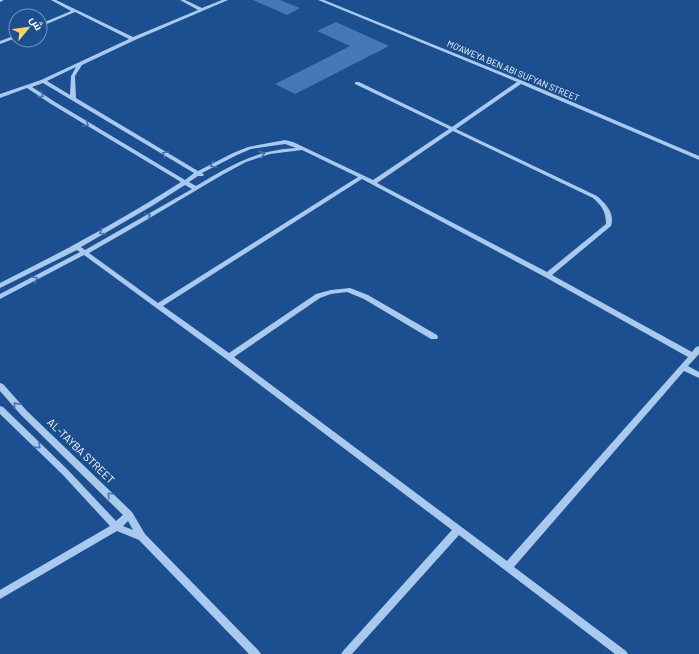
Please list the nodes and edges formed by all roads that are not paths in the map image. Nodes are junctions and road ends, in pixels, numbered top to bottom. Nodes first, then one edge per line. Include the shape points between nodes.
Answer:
1 (53, 0) edge
2 (182, 0) edge
3 (226, 0) edge
4 (320, 0) edge
5 (202, 10) junction
6 (74, 11) junction
7 (48, 22) edge
8 (133, 39) junction
9 (80, 65) junction
10 (43, 81) junction
11 (521, 82) junction
12 (357, 83) dead end
13 (29, 87) junction
14 (0, 96) edge
15 (73, 99) junction
16 (453, 129) junction
17 (303, 149) junction
18 (699, 158) edge
19 (199, 174) junction
20 (362, 177) junction
21 (209, 180) junction
22 (184, 183) junction
23 (373, 183) junction
24 (196, 189) junction
25 (77, 247) junction
26 (85, 253) junction
27 (547, 275) junction
28 (0, 286) edge
29 (0, 297) edge
30 (158, 306) junction
31 (434, 337) dead end
32 (699, 349) edge
33 (693, 356) junction
34 (229, 357) junction
35 (684, 367) junction
36 (699, 375) edge
37 (0, 386) edge
38 (0, 409) edge
39 (129, 515) junction
40 (116, 527) junction
41 (458, 530) junction
42 (142, 537) junction
43 (508, 567) junction
44 (0, 595) edge
45 (256, 654) edge
46 (346, 654) edge
47 (623, 654) edge

1 - 6 street
2 - 5 street
3 - 5 street
4 - 11 street, MO'AWEYA BEN ABI SUFYAN STREET
5 - 8 street
6 - 7 street
6 - 8 street
8 - 9 street
9 - 10 street
9 - 15 street via 73,76
10 - 13 street
10 - 15 street
11 - 16 street
11 - 18 street, MO'AWEYA BEN ABI SUFYAN STREET
12 - 16 street
13 - 14 street
13 -> 22 street
19 -> 15 street
16 - 23 street
16 - 27 street via 595,197 605,206 610,215 610,226
17 -> 19 street via 285,142 250,148
17 - 20 street
21 -> 17 street via 257,155 281,149
19 - 21 street
19 - 22 street
20 - 23 street
20 - 30 street
21 - 24 street
22 - 24 street
22 -> 25 street
23 - 27 street
26 -> 24 street
25 - 26 street
25 - 28 street
29 -> 26 street
26 - 30 street
27 - 33 street
30 - 34 street
31 - 34 street via 366,297 348,290 318,296
32 - 33 street
33 - 35 street
34 - 41 street
35 - 36 street
35 - 43 street
39 -> 37 street, AL-TAYBA STREET via 24,413
38 -> 40 street, AL-TAYBA STREET via 65,472
39 - 40 street
39 - 42 street, AL-TAYBA STREET
40 - 42 street, AL-TAYBA STREET
40 - 44 street
41 - 43 street
41 - 46 street
42 - 45 street, AL-TAYBA STREET
43 - 47 street

